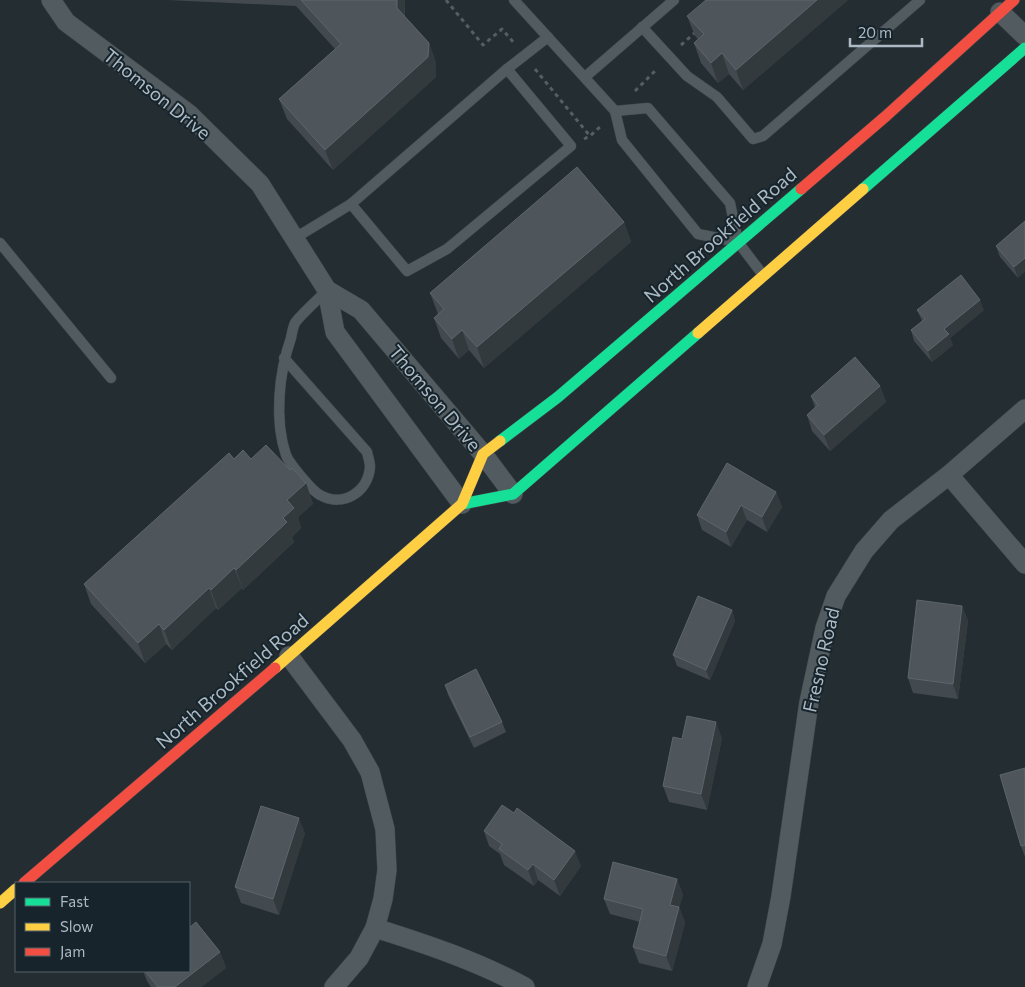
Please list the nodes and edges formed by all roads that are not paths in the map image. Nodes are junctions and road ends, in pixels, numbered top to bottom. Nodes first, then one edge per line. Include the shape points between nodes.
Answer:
1 (51, 0) edge
2 (514, 0) edge
3 (674, 0) edge
4 (920, 0) edge
5 (1003, 4) edge
6 (642, 27) junction
7 (548, 36) junction
8 (1025, 36) edge
9 (1025, 48) edge
10 (507, 69) junction
11 (585, 77) junction
12 (615, 111) junction
13 (350, 204) junction
14 (294, 238) junction
15 (738, 242) junction
16 (0, 243) edge
17 (764, 276) junction
18 (327, 290) junction
19 (284, 358) junction
20 (111, 378) dead end
21 (1025, 409) edge
22 (483, 454) junction
23 (949, 475) junction
24 (513, 494) junction
25 (462, 504) junction
26 (1025, 564) edge
27 (289, 656) junction
28 (25, 882) edge
29 (15, 891) edge
30 (0, 903) edge
31 (374, 928) junction
32 (334, 987) edge
33 (525, 987) edge
34 (757, 987) edge

1 - 14 street, Thomson Drive via 66,22 189,114 260,184
2 - 7 lane
3 - 6 lane
4 - 6 lane via 762,136 753,139 717,97 687,76
5 - 8 street
5 - 15 street, North Brookfield Road via 886,116
6 - 11 lane
7 - 10 lane
7 - 11 lane
9 - 17 street
10 - 13 lane
10 - 13 lane via 571,146 447,249 407,271
11 - 12 lane
12 - 15 lane via 622,140 698,234
12 - 15 lane via 648,108 730,203
13 - 14 lane
14 - 18 street, Thomson Drive
15 - 17 lane
15 - 22 street, North Brookfield Road via 558,397
16 - 20 lane
17 - 24 street
18 - 19 lane via 295,323
18 - 22 street, Thomson Drive via 361,310
18 - 25 street, Thomson Drive via 335,332
19 - 19 lane via 279,418 286,457 319,495 334,500 347,498 360,491 368,478 367,452
21 - 23 street, Fresno Road
22 - 24 street, Thomson Drive
22 - 25 street, North Brookfield Road
23 - 26 street
23 - 34 street, Fresno Road via 891,520 864,551 836,596 825,628 810,702 772,944
24 - 25 street
25 - 27 street, North Brookfield Road
27 - 28 street, North Brookfield Road
27 - 31 street via 352,740 370,772 385,829 387,870
29 - 30 street
31 - 32 street via 359,958
31 - 33 street via 494,970

